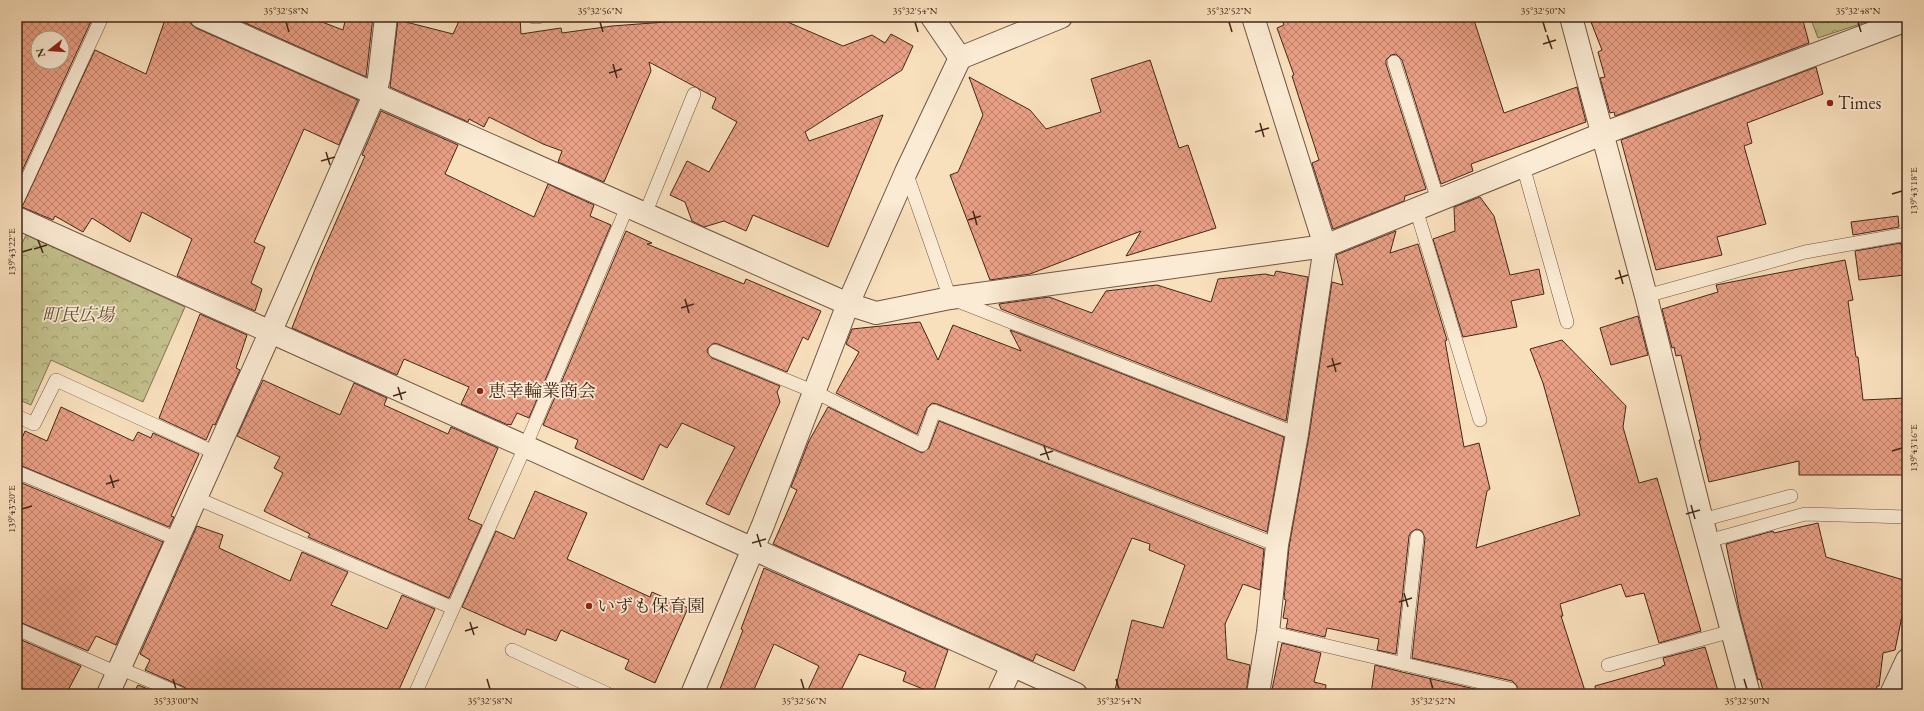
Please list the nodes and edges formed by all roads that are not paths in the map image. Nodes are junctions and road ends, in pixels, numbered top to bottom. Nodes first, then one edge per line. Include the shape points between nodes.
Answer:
1 (102, 17) edge
2 (386, 17) edge
3 (534, 17) edge
4 (538, 17) edge
5 (932, 17) edge
6 (1062, 17) edge
7 (1253, 17) edge
8 (1571, 17) edge
9 (212, 19) edge
10 (1907, 20) edge
11 (960, 58) junction
12 (1394, 62) dead end
13 (375, 93) junction
14 (694, 94) dead end
15 (1602, 134) junction
16 (1523, 166) junction
17 (906, 172) junction
18 (1438, 200) junction
19 (1416, 209) junction
20 (636, 210) junction
21 (17, 215) edge
22 (1907, 234) edge
23 (1325, 246) junction
24 (1646, 296) junction
25 (950, 298) junction
26 (848, 304) junction
27 (1567, 322) dead end
28 (270, 332) junction
29 (715, 351) dead end
30 (815, 392) junction
31 (17, 416) edge
32 (1480, 420) dead end
33 (1297, 434) junction
34 (525, 447) junction
35 (216, 453) junction
36 (17, 472) edge
37 (1791, 496) dead end
38 (196, 498) junction
39 (1907, 517) edge
40 (1702, 520) junction
41 (1417, 537) dead end
42 (177, 539) junction
43 (1708, 541) junction
44 (1277, 545) junction
45 (753, 550) junction
46 (453, 608) junction
47 (17, 629) edge
48 (1732, 631) junction
49 (1268, 632) junction
50 (512, 650) dead end
51 (1907, 660) edge
52 (1403, 664) junction
53 (1608, 665) dead end
54 (1012, 666) junction
55 (118, 670) junction
56 (108, 694) edge
57 (180, 694) edge
58 (415, 694) edge
59 (608, 694) edge
60 (692, 694) edge
61 (999, 694) edge
62 (1076, 694) edge
63 (1258, 694) edge
64 (1510, 694) edge
65 (1749, 694) edge
66 (1891, 694) edge

1 - 21 lane
2 - 13 street
3 - 4 lane
5 - 11 street
6 - 11 street
7 - 23 street
8 - 15 street
9 - 13 street
10 - 15 street
11 - 17 street
12 - 18 lane
13 - 20 street
13 - 28 street
14 - 20 lane
15 - 16 street
15 - 24 street
16 - 18 street
16 - 27 lane
17 - 25 lane
17 - 26 street
18 - 19 street
19 - 23 street
19 - 32 lane
20 - 26 street
20 - 34 lane
21 - 28 street
22 - 24 lane via 1806,252
23 - 25 street
23 - 33 street
24 - 40 street
25 - 26 street via 876,312
25 - 33 lane
26 - 30 street
28 - 34 street
28 - 35 street
29 - 30 lane
30 - 44 lane via 922,444 934,411
30 - 45 street
31 - 35 lane via 34,424 56,380
33 - 44 street
34 - 45 street
34 - 46 lane
35 - 38 street
36 - 42 lane
37 - 40 lane
38 - 42 street
38 - 46 lane
39 - 43 lane via 1805,514
40 - 43 street
41 - 52 lane
42 - 55 street
43 - 48 street
44 - 49 street
45 - 54 street
45 - 60 street
46 - 58 lane
47 - 55 lane
48 - 53 lane
48 - 65 street
49 - 52 lane
49 - 63 street
50 - 59 lane
51 - 66 street
52 - 64 lane via 1510,689
54 - 61 street
54 - 62 street
55 - 56 street
55 - 57 lane

